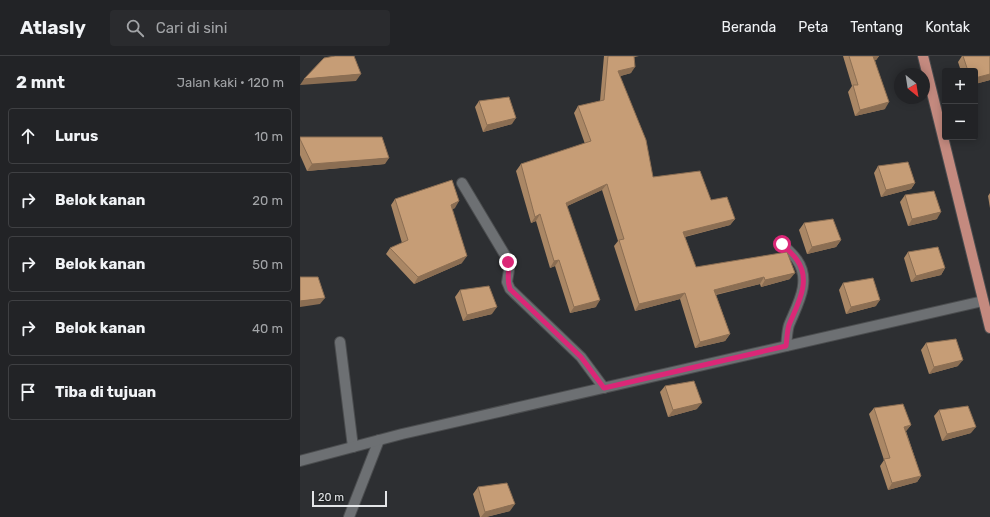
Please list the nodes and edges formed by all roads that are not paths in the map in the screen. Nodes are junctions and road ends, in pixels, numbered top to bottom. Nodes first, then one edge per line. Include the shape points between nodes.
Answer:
1 (923, 56) edge
2 (462, 183) dead end
3 (782, 244) dead end
4 (983, 301) junction
5 (990, 328) edge
6 (340, 342) dead end
7 (786, 346) junction
8 (604, 388) junction
9 (379, 440) junction
10 (353, 447) junction
11 (300, 461) edge
12 (349, 517) edge

1 - 4 main road
2 - 8 street via 505,255 510,289 581,357
3 - 7 street via 797,260 803,277 803,290 788,326
4 - 5 main road
4 - 7 street
6 - 10 street
7 - 8 street
8 - 9 street
9 - 10 street
9 - 12 street
10 - 11 street

